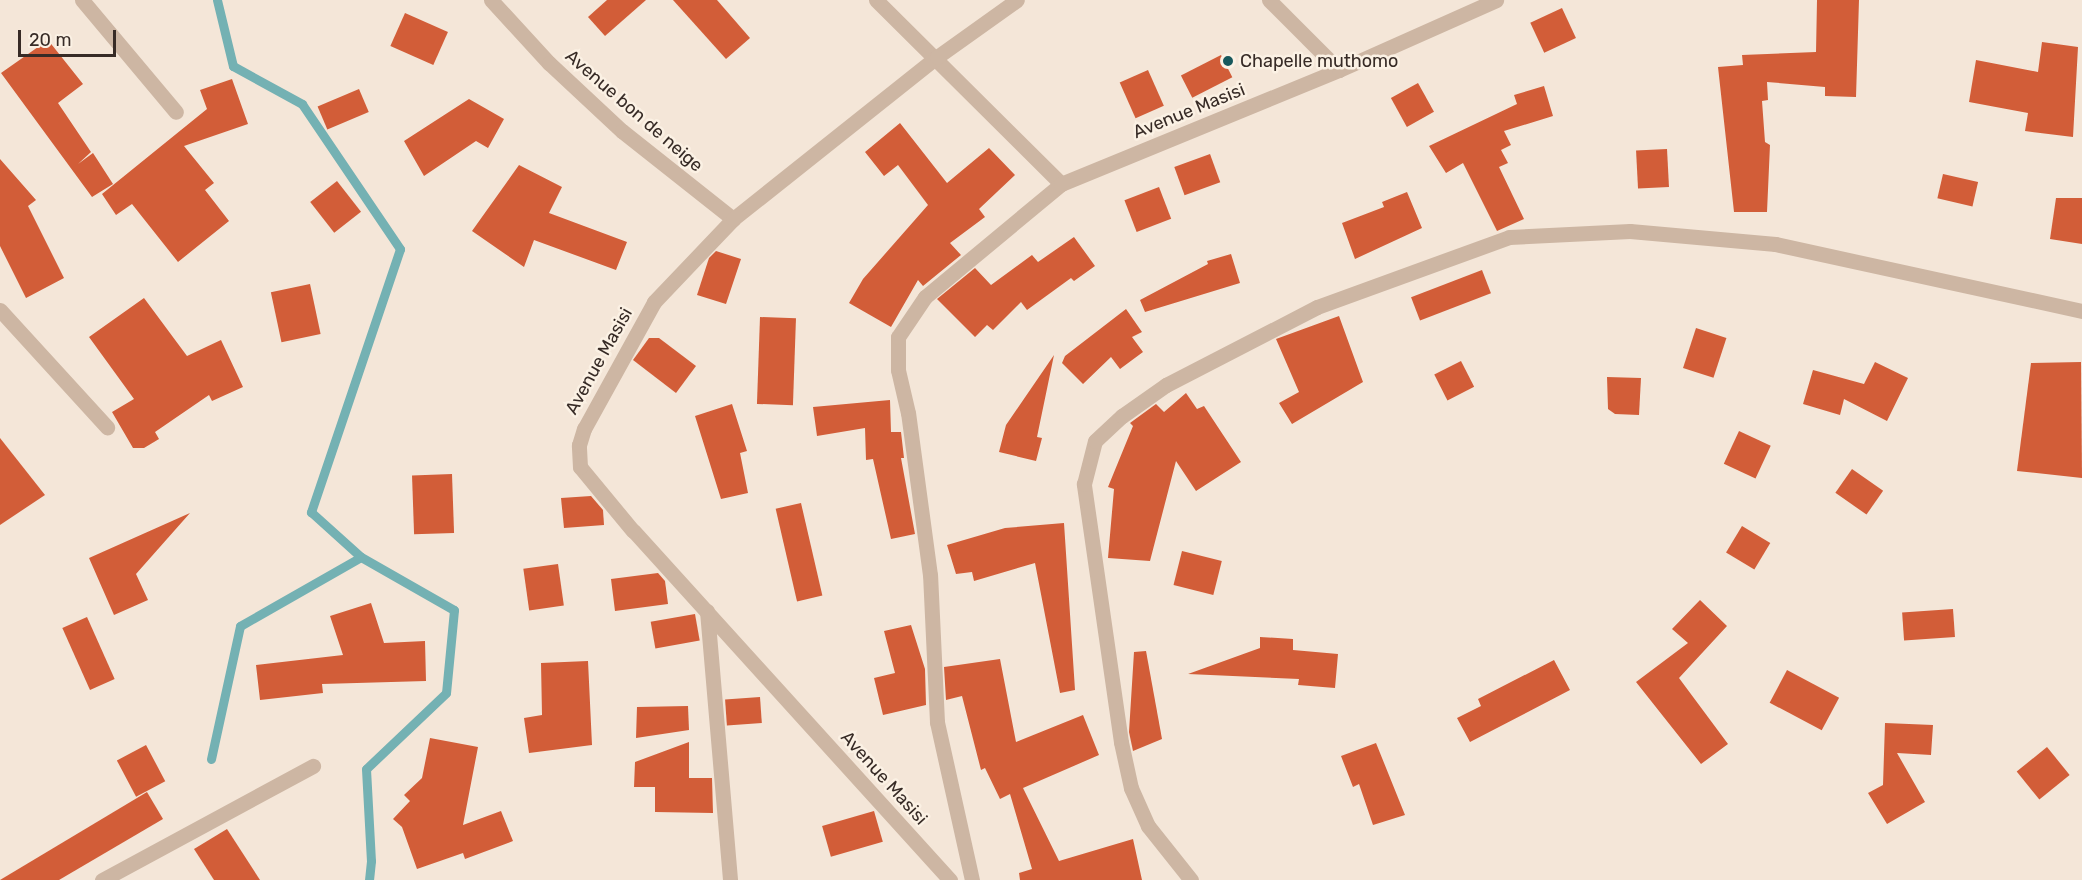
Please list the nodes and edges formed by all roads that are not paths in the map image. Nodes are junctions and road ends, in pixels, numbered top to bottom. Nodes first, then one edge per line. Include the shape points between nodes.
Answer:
1 (82, 0) edge
2 (491, 0) edge
3 (876, 0) edge
4 (1017, 0) edge
5 (1269, 0) edge
6 (1496, 0) edge
7 (937, 57) junction
8 (1339, 70) junction
9 (176, 112) dead end
10 (1061, 184) junction
11 (732, 219) junction
12 (0, 310) edge
13 (2082, 311) edge
14 (107, 428) dead end
15 (707, 611) junction
16 (313, 766) dead end
17 (102, 880) edge
18 (730, 880) edge
19 (950, 880) edge
20 (972, 880) edge
21 (1191, 880) edge

1 - 9 street
2 - 11 street, Avenue bon de neige via 549,63 622,132
3 - 7 street
4 - 7 street, Avenue Masisi
5 - 8 street
6 - 8 street, Avenue Masisi
7 - 10 street
7 - 11 street, Avenue Masisi
8 - 10 street, Avenue Masisi
10 - 20 street, Avenue Masisi via 925,297 898,337 898,370 908,413 930,576 937,722
11 - 15 street, Avenue Masisi via 654,302 584,429 579,445 580,467
12 - 14 street
13 - 21 street via 1775,244 1630,231 1509,237 1317,307 1166,385 1095,441 1084,484 1131,788 1148,826
15 - 18 street
15 - 19 street, Avenue Masisi
16 - 17 street

